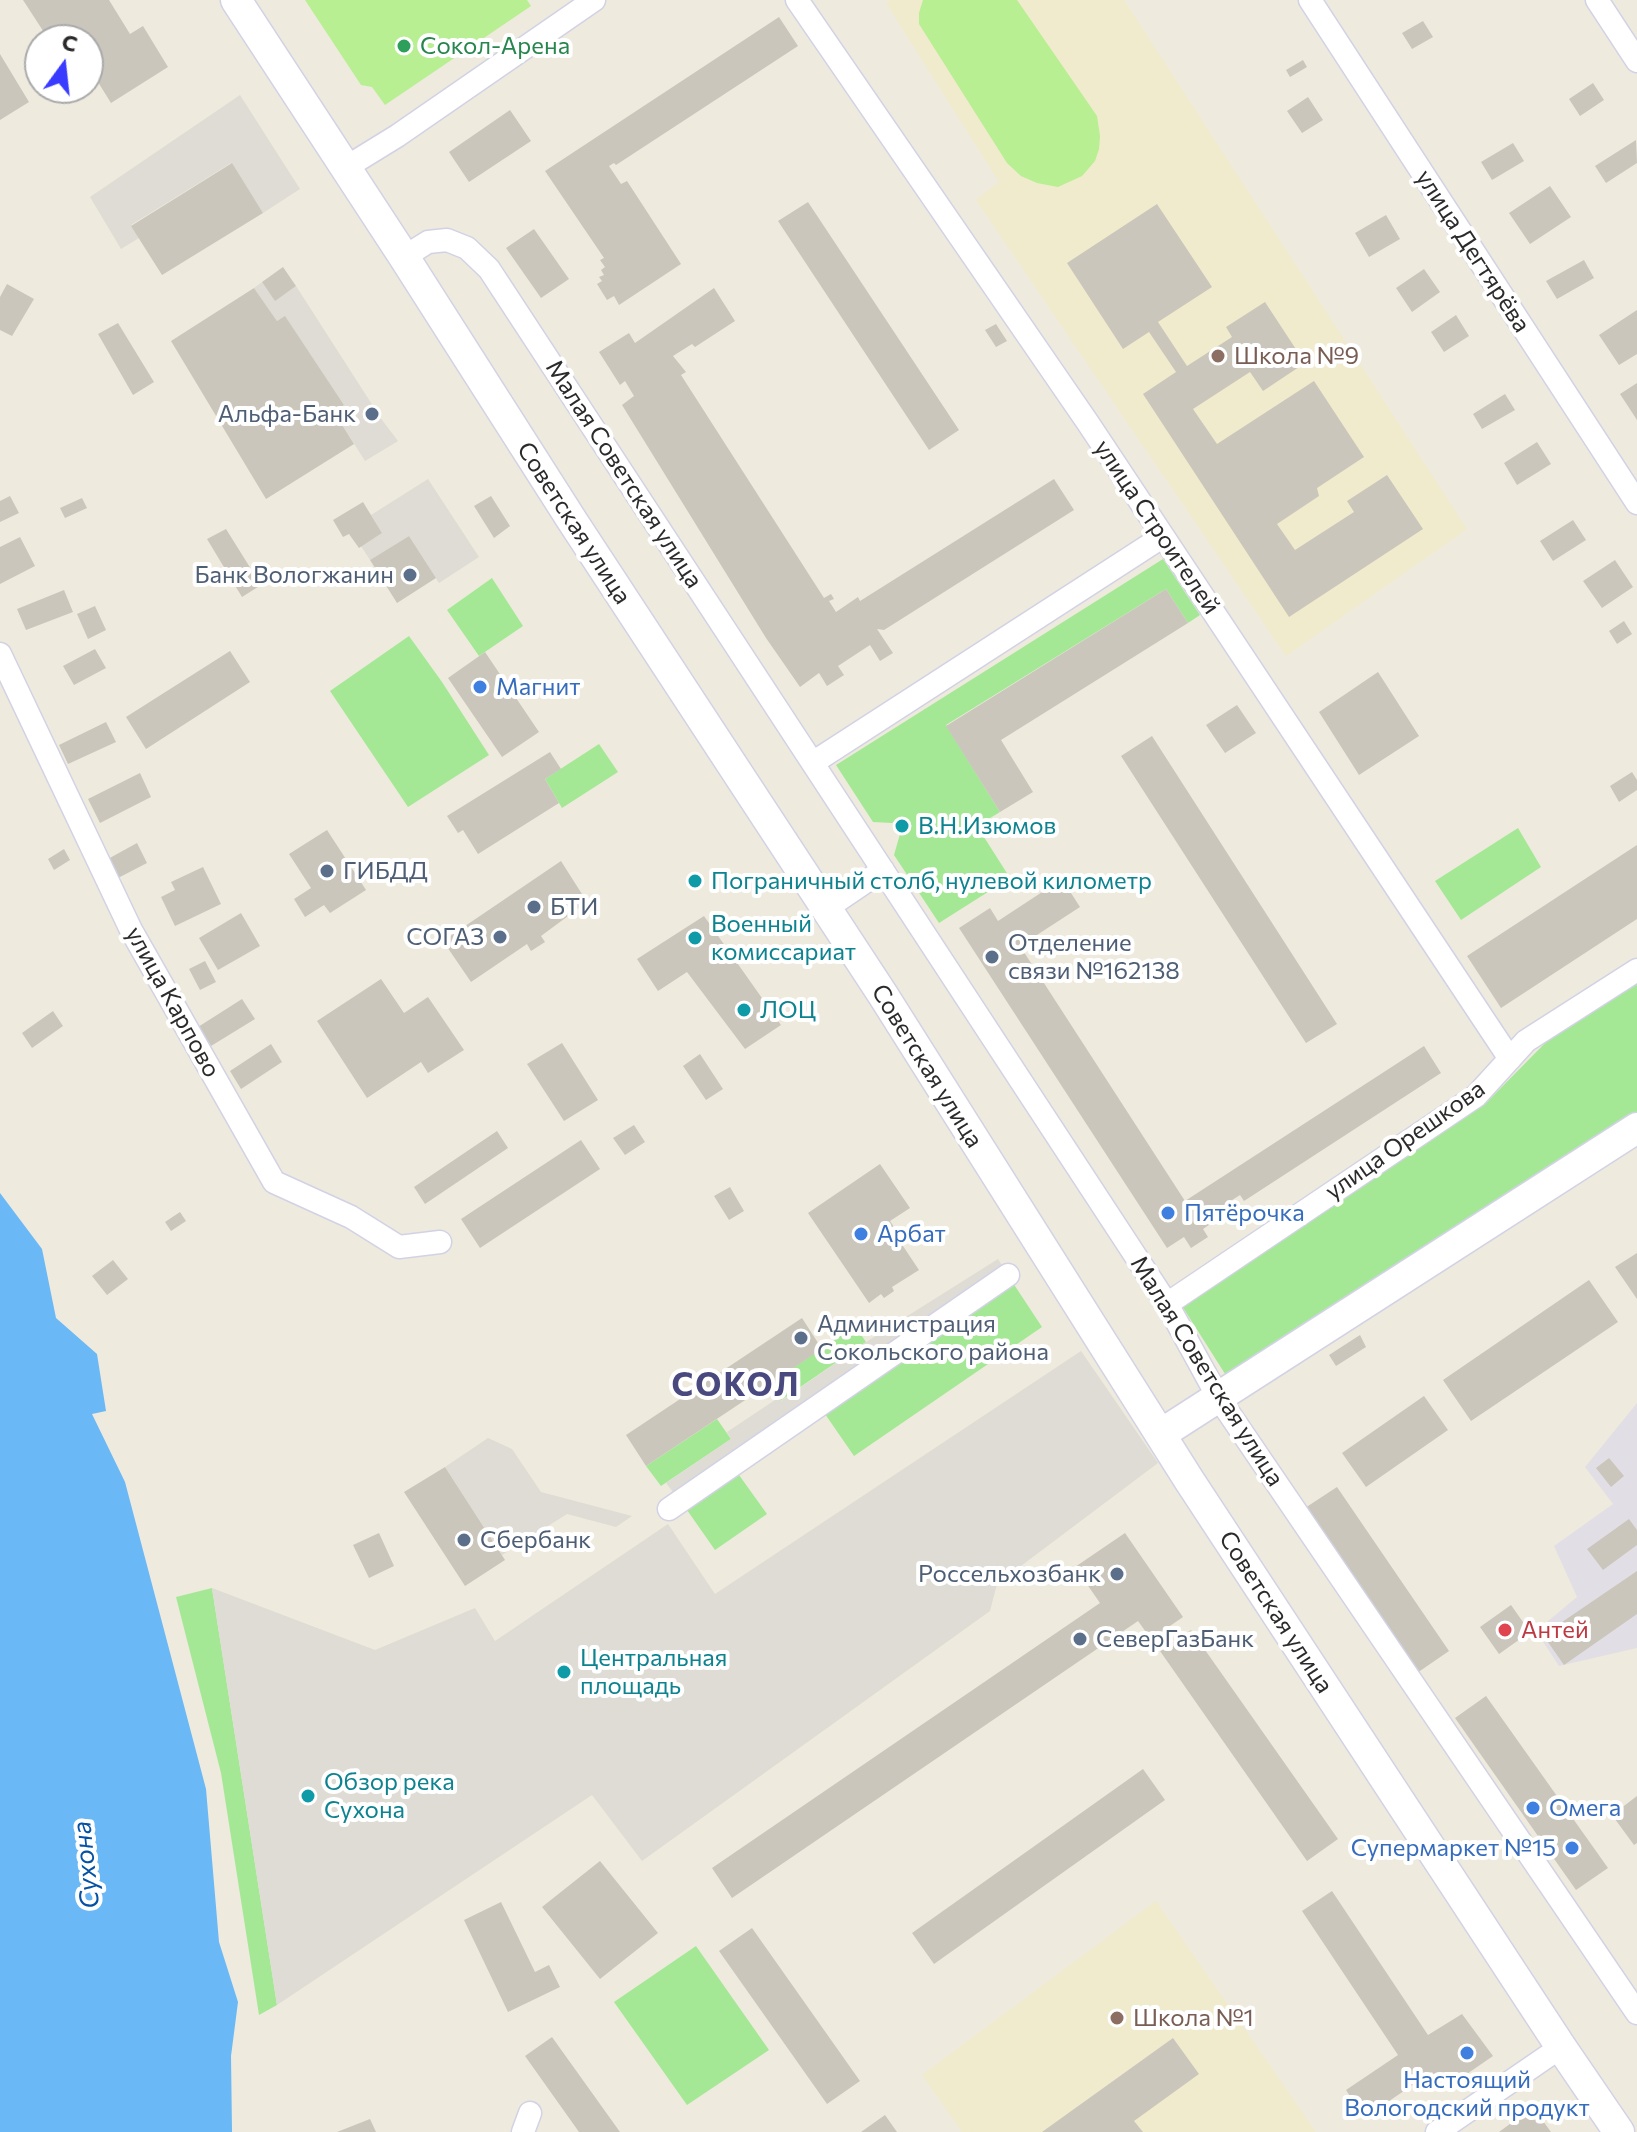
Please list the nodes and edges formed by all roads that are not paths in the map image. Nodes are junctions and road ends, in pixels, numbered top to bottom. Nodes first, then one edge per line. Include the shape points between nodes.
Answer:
1 (236, 0) edge
2 (594, 0) edge
3 (797, 0) edge
4 (1310, 0) edge
5 (1597, 0) edge
6 (1637, 61) edge
7 (345, 168) junction
8 (404, 257) junction
9 (1637, 503) edge
10 (1162, 537) junction
11 (0, 654) edge
12 (814, 762) junction
13 (883, 870) junction
14 (827, 908) junction
15 (1637, 970) edge
16 (1510, 1059) junction
17 (1637, 1128) edge
18 (440, 1242) dead end
19 (1008, 1275) dead end
20 (1167, 1304) junction
21 (1218, 1397) junction
22 (1161, 1434) junction
23 (669, 1509) dead end
24 (1637, 2013) edge
25 (1561, 2047) junction
26 (1437, 2132) edge
27 (1619, 2132) edge

1 - 7 main road, Советская улица
2 - 7 street
3 - 10 street, улица Строителей
4 - 9 street, улица Дегтярёва
5 - 6 street
7 - 8 main road, Советская улица
8 - 12 street, Малая Советская улица via 428,242 447,240 467,248 489,269
8 - 14 main road, Советская улица
10 - 12 street
10 - 16 street, улица Строителей
11 - 18 street, улица Карпово via 131,930 274,1182 351,1217 399,1247
12 - 13 street, Малая Советская улица
13 - 14 street
13 - 20 street, Малая Советская улица
14 - 22 main road, Советская улица
15 - 16 street, улица Орешкова via 1526,1041
16 - 20 street, улица Орешкова via 1476,1096
17 - 21 main road
19 - 23 street
20 - 21 street, Малая Советская улица
21 - 22 main road
21 - 24 street, Малая Советская улица
22 - 25 main road, Советская улица
25 - 26 street
25 - 27 main road, Советская улица

